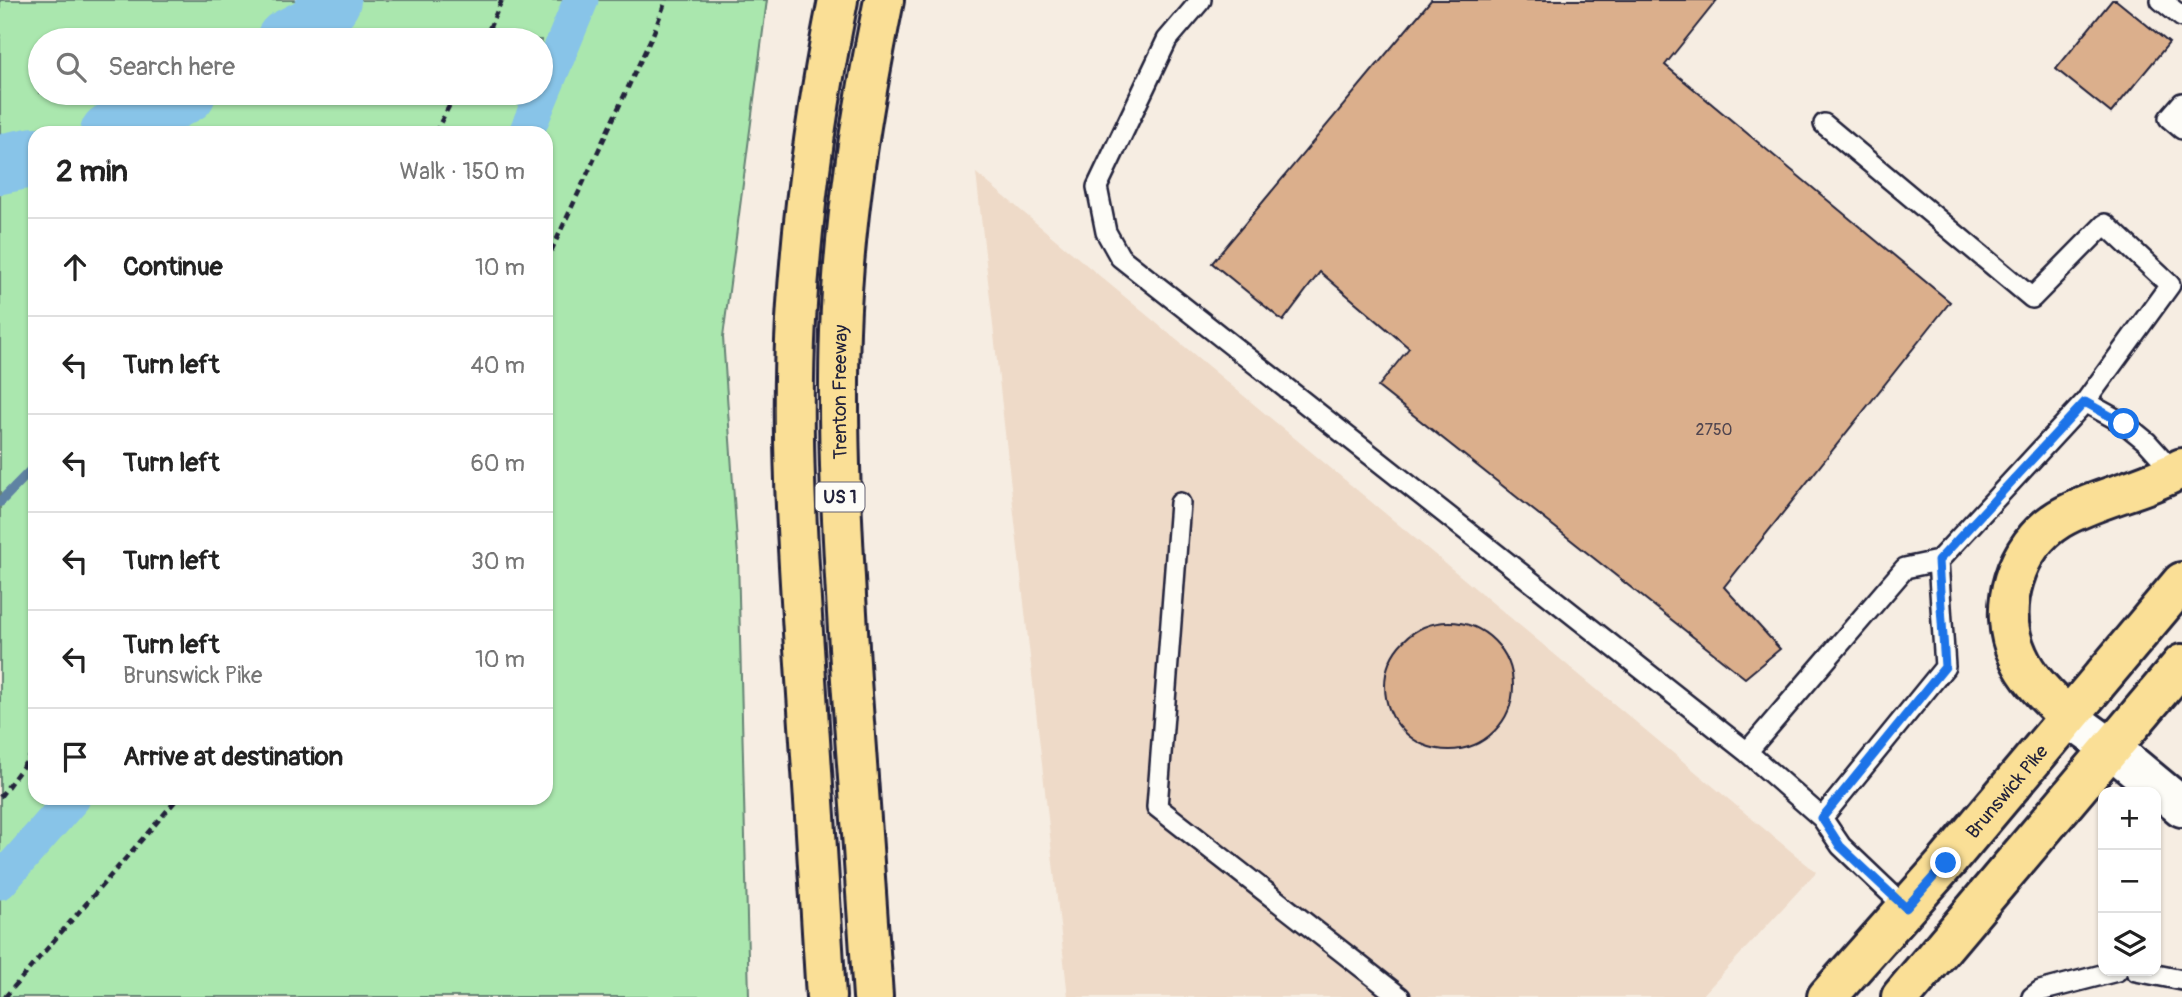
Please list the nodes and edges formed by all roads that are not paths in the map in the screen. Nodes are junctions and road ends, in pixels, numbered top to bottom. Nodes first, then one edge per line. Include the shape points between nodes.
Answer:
1 (838, 0) edge
2 (884, 0) edge
3 (1201, 0) edge
4 (2161, 0) edge
5 (2182, 17) edge
6 (2182, 103) edge
7 (1824, 124) dead end
8 (2182, 129) edge
9 (2085, 402) junction
10 (2178, 470) edge
11 (1180, 503) dead end
12 (1938, 561) junction
13 (2182, 582) edge
14 (2182, 664) edge
15 (2068, 717) junction
16 (2112, 750) junction
17 (1747, 752) junction
18 (2182, 807) edge
19 (1822, 818) junction
20 (1906, 908) junction
21 (2098, 976) edge
22 (2161, 976) edge
23 (2182, 980) edge
24 (827, 997) edge
25 (873, 997) edge
26 (1400, 997) edge
27 (1827, 997) edge
28 (1901, 997) edge
29 (2032, 997) edge

1 - 24 main road, US 1 via 807,183 793,425
2 - 25 main road, Trenton Freeway / US 1 via 848,227 838,430
3 - 17 lane via 1167,40 1097,187 1106,232 1120,257
4 - 5 lane
6 - 8 lane via 2169,118
7 - 9 lane via 2032,298 2105,224 2170,285
9 - 10 lane via 2124,424
9 - 12 lane
10 - 15 main road via 2056,521 2036,539 2019,565 2010,593 2009,622 2017,654 2032,681
11 - 26 lane via 1157,807
12 - 17 lane via 1905,568
12 - 19 lane via 1945,667
13 - 15 main road, Brunswick Pike
14 - 16 main road
15 - 16 street
15 - 20 main road, Brunswick Pike
16 - 18 street
16 - 28 main road
17 - 19 lane
19 - 20 lane via 1840,846
20 - 27 main road, Brunswick Pike
21 - 29 lane
22 - 23 lane

